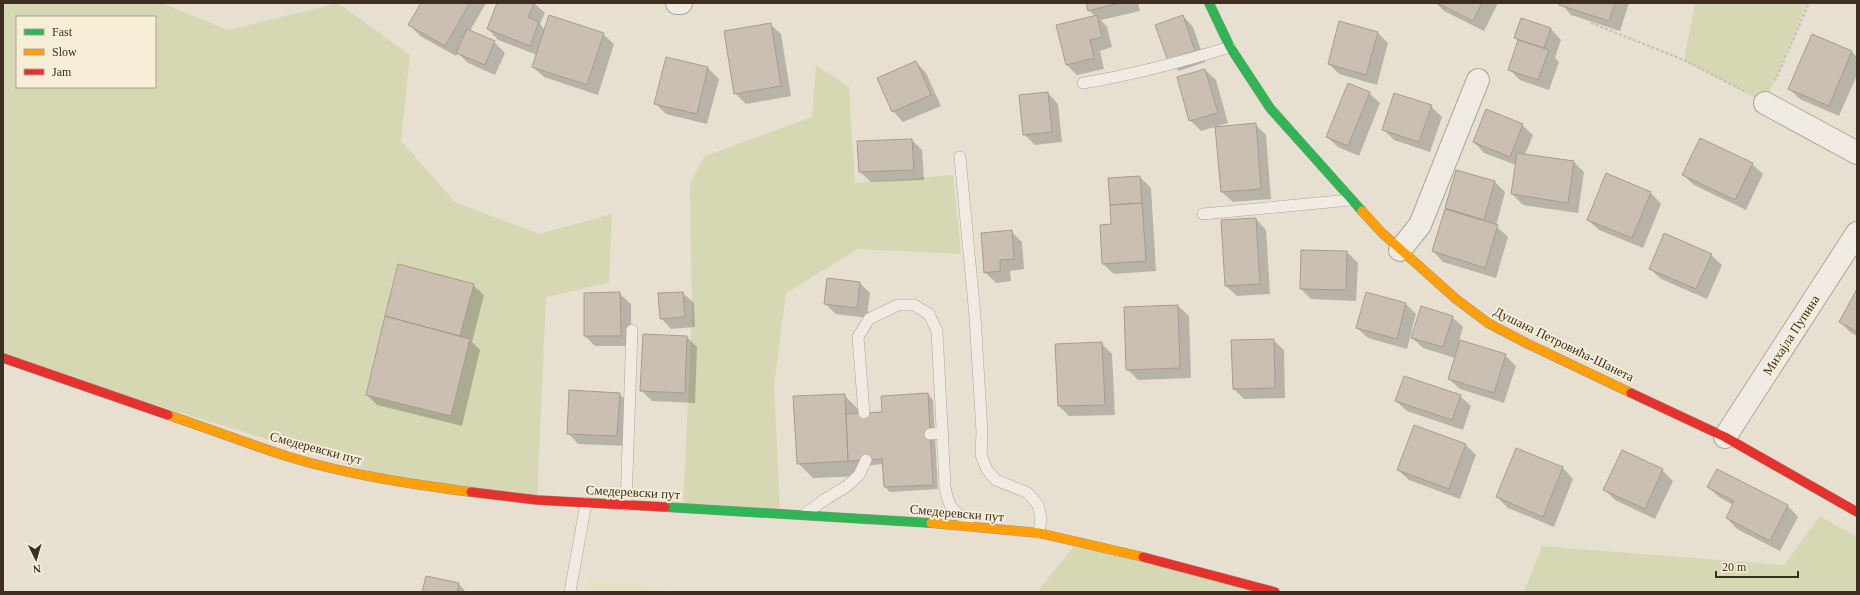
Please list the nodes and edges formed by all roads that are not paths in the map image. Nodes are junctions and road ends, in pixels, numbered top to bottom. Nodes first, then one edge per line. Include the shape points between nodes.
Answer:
1 (677, 3) edge
2 (681, 3) edge
3 (1209, 3) edge
4 (1230, 47) junction
5 (1478, 80) dead end
6 (1083, 83) dead end
7 (1765, 103) road end
8 (1857, 153) edge
9 (960, 157) dead end
10 (1350, 200) junction
11 (1204, 214) dead end
12 (1857, 233) edge
13 (1400, 250) junction
14 (632, 330) dead end
15 (3, 358) edge
16 (864, 413) dead end
17 (944, 433) junction
18 (930, 434) dead end
19 (1725, 437) junction
20 (866, 460) dead end
21 (586, 503) junction
22 (626, 505) junction
23 (1857, 512) edge
24 (804, 515) junction
25 (982, 527) junction
26 (1039, 534) junction
27 (570, 592) edge
28 (1275, 592) edge

1 - 2 street
3 - 4 main road, Душана Петровића-Шанета
4 - 6 lane via 1127,76
4 - 10 main road, Душана Петровића-Шанета via 1270,108
5 - 13 street via 1420,225
7 - 8 street
9 - 26 lane via 975,316 981,455 987,470 996,480 1028,493 1038,505 1041,518
10 - 11 lane
10 - 13 main road, Душана Петровића-Шанета
12 - 19 street, Михајла Пупина
13 - 19 main road, Душана Петровића-Шанета via 1488,323
14 - 22 lane
15 - 21 main road, Смедеревски пут via 287,456 416,485 537,500
16 - 17 lane via 858,337 870,319 898,305 914,305 929,314 938,331
17 - 18 lane
17 - 25 lane via 947,500 956,514
19 - 23 main road, Душана Петровића-Шанета
20 - 24 lane via 859,475 847,486
21 - 22 main road, Смедеревски пут
21 - 27 lane
22 - 24 main road, Смедеревски пут
24 - 25 main road, Смедеревски пут
25 - 26 main road, Смедеревски пут
26 - 28 main road, Смедеревски пут via 1078,541

